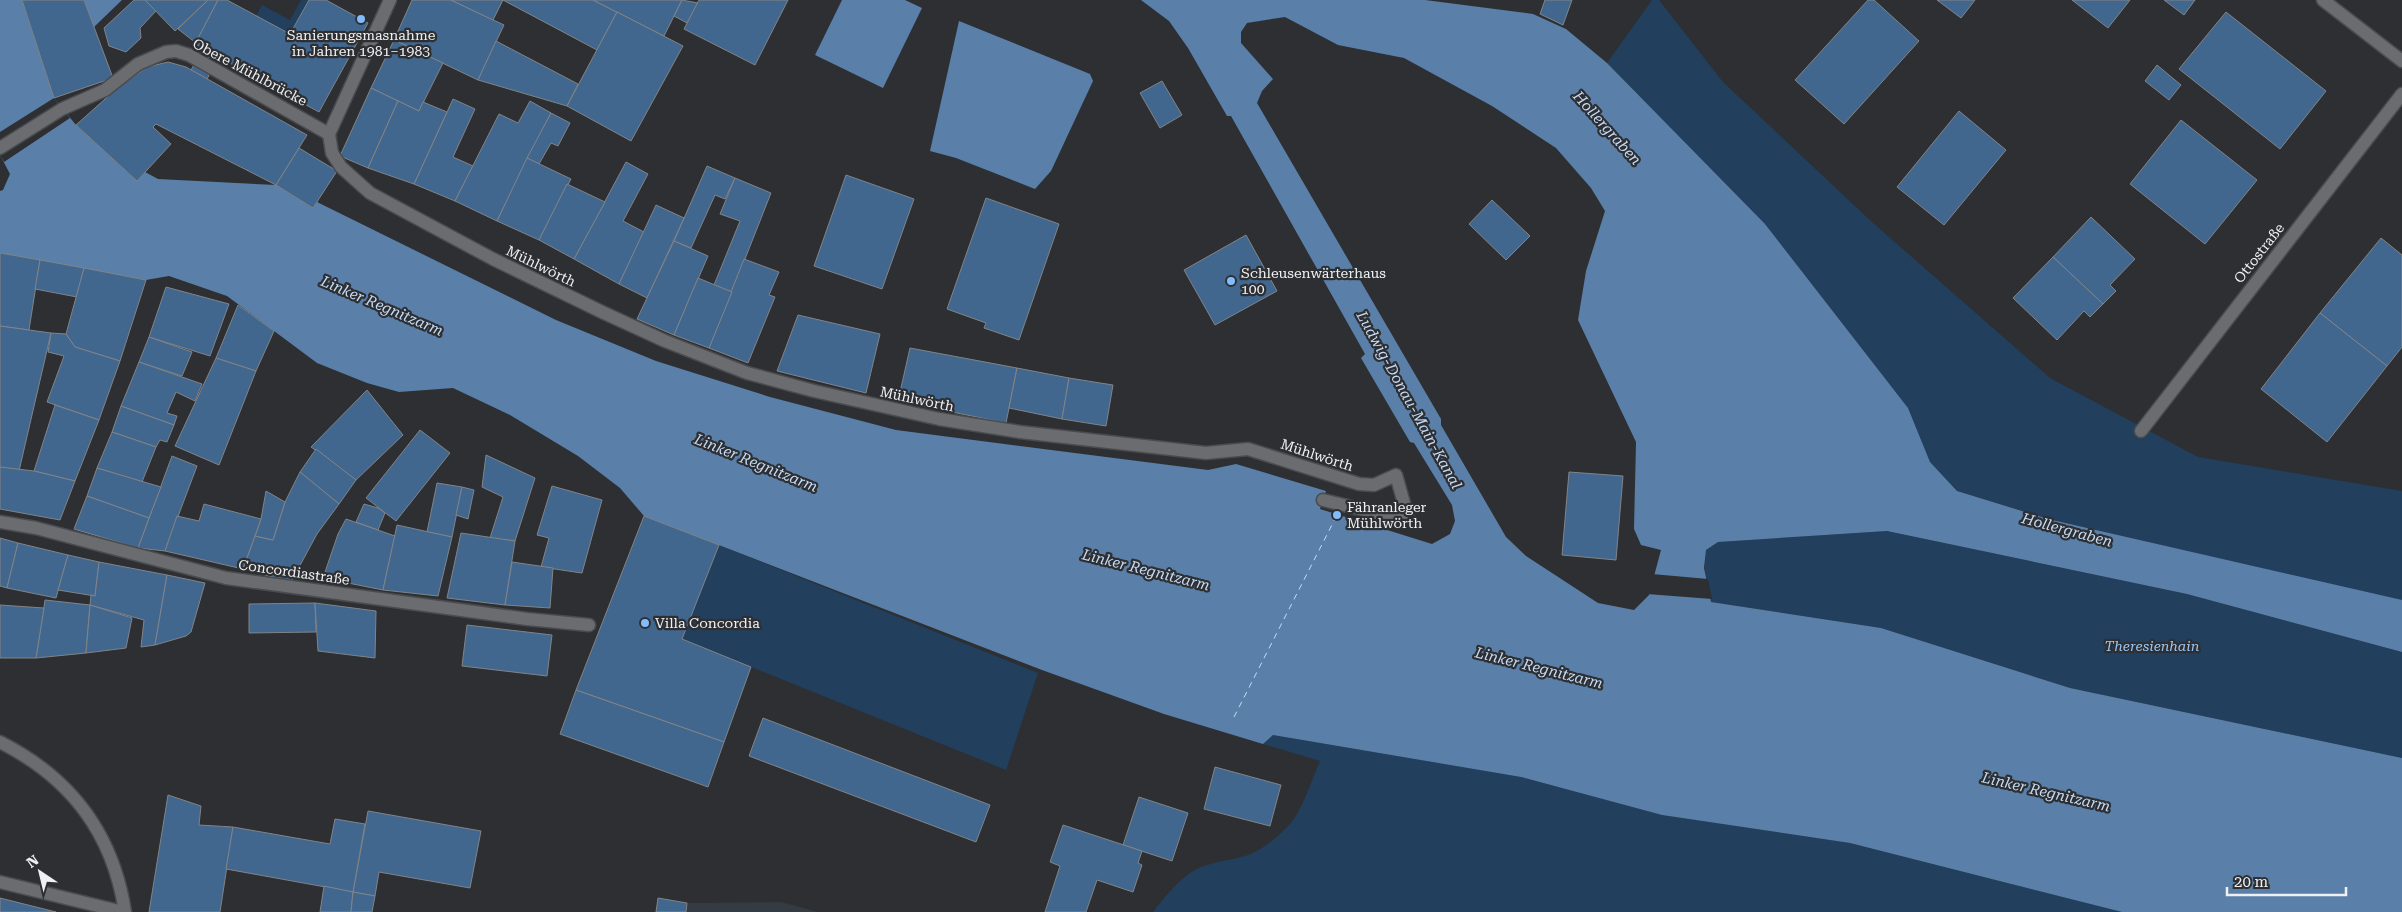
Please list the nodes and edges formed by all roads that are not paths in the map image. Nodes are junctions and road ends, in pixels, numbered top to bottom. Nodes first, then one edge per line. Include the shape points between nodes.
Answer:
1 (390, 0) edge
2 (2323, 0) edge
3 (2402, 61) edge
4 (2402, 94) edge
5 (329, 134) junction
6 (0, 148) edge
7 (2141, 431) dead end
8 (1323, 500) dead end
9 (0, 522) edge
10 (589, 625) dead end
11 (0, 742) edge
12 (0, 882) edge
13 (124, 912) edge

1 - 5 street
2 - 3 street
4 - 7 street, Ottostraße
5 - 6 street, Obere Mühlbrücke via 176,51 138,64 105,90 62,109
5 - 8 street, Mühlwörth via 332,153 341,167 370,193 493,259 658,338 747,373 939,419 1011,431 1206,453 1248,448 1359,484 1374,485 1396,475 1409,522
9 - 10 street, Concordiastraße via 36,528 226,578
11 - 13 street via 38,764 76,799 109,850 121,882
12 - 13 street

